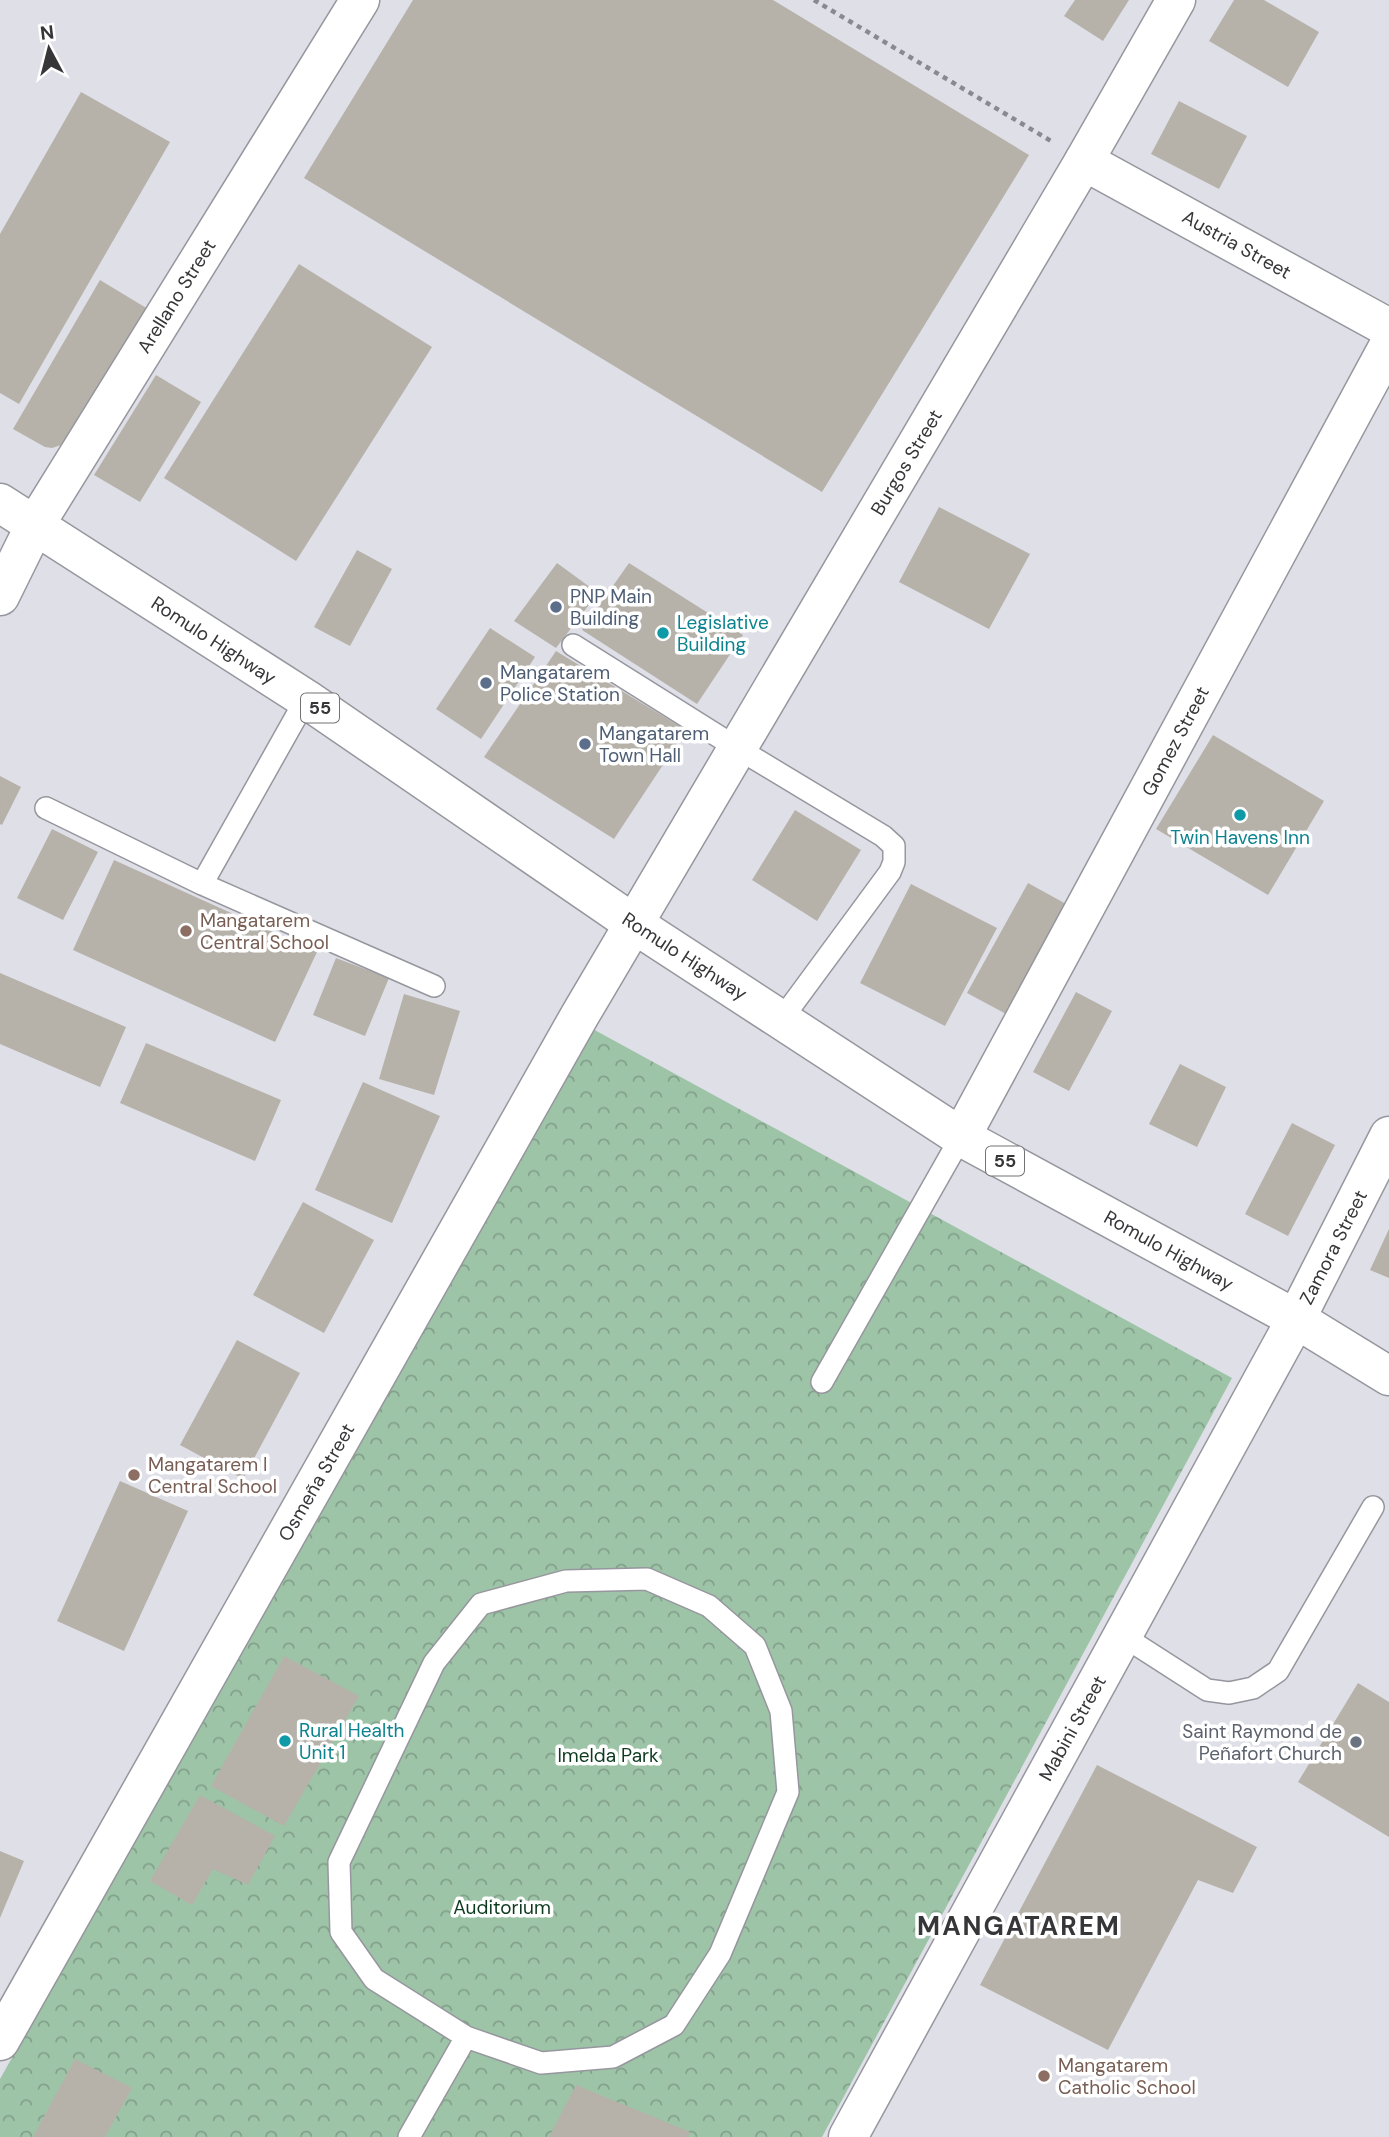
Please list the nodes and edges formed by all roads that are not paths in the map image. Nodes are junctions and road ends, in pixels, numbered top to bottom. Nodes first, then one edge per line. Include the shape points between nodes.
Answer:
1 (360, 0) edge
2 (1176, 0) edge
3 (1084, 161) junction
4 (1389, 328) edge
5 (1389, 345) edge
6 (0, 503) edge
7 (34, 525) junction
8 (0, 596) edge
9 (573, 645) dead end
10 (306, 699) junction
11 (737, 748) junction
12 (46, 808) dead end
13 (202, 884) junction
14 (634, 924) junction
15 (434, 986) dead end
16 (781, 1020) junction
17 (1389, 1136) edge
18 (961, 1137) junction
19 (1296, 1319) junction
20 (1388, 1373) edge
21 (822, 1382) dead end
22 (1373, 1507) dead end
23 (1123, 1636) junction
24 (466, 2037) junction
25 (0, 2040) edge
26 (409, 2137) edge
27 (848, 2137) edge

1 - 7 main road, Arellano Street
2 - 3 main road, Burgos Street
3 - 4 main road, Austria Street
3 - 11 main road, Burgos Street
5 - 18 main road, Gomez Street
6 - 7 main road, Romulo Highway / 55
7 - 8 main road, Arellano Street
7 - 10 main road, Romulo Highway / 55
9 - 11 lane
10 - 13 lane
10 - 14 main road, Romulo Highway / 55
11 - 14 main road, Burgos Street
11 - 16 lane via 894,846 890,872
12 - 13 lane
13 - 15 lane
14 - 16 main road, Romulo Highway / 55
14 - 25 main road, Osmeña Street
16 - 18 main road, Romulo Highway / 55
17 - 19 main road, Zamora Street
18 - 19 main road, Romulo Highway / 55
18 - 21 lane
19 - 20 main road, Romulo Highway / 55
19 - 23 main road, Mabini Street
22 - 23 lane via 1278,1671 1253,1688 1229,1693 1207,1690
23 - 27 main road, Mabini Street
24 - 24 lane via 541,2063 613,2057 674,2025 720,1954 788,1791 781,1711 755,1646 709,1605 647,1579 566,1581 481,1604 434,1663 339,1862 341,1932 374,1979
24 - 26 lane

